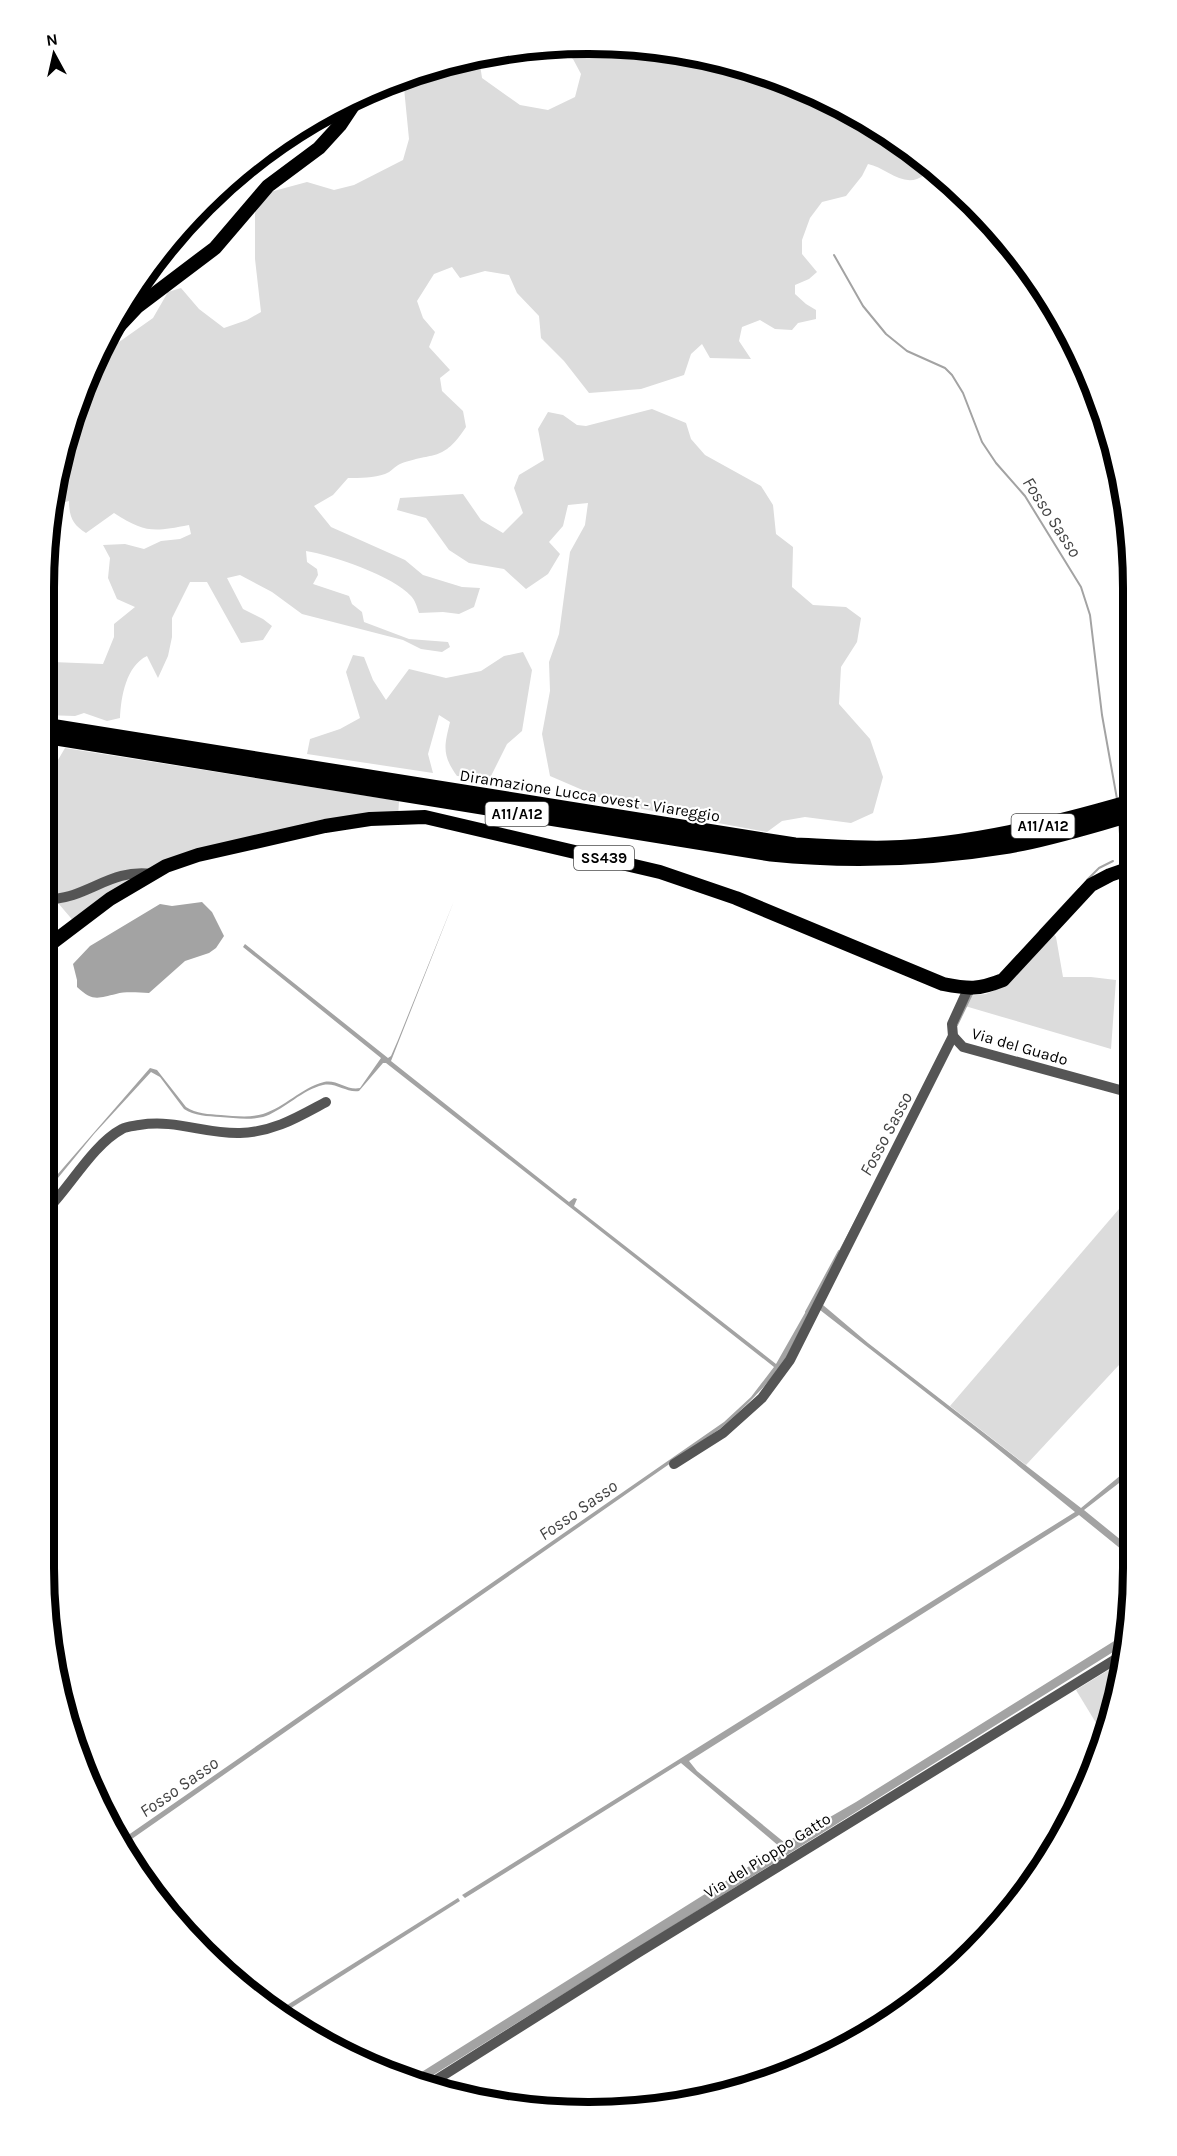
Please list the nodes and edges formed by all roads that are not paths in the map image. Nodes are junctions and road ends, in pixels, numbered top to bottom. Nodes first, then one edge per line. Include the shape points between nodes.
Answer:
1 (350, 110) edge
2 (130, 314) edge
3 (54, 727) edge
4 (54, 737) edge
5 (145, 748) junction
6 (1123, 804) edge
7 (1123, 816) edge
8 (958, 847) junction
9 (770, 848) junction
10 (1123, 871) edge
11 (152, 874) junction
12 (54, 900) edge
13 (54, 941) edge
14 (968, 989) junction
15 (953, 1036) junction
16 (1123, 1091) edge
17 (326, 1102) dead end
18 (54, 1202) edge
19 (674, 1464) dead end
20 (1115, 1660) edge
21 (436, 2080) edge

1 - 2 main road via 319,148 268,186 215,248
3 - 5 highway, Diramazione Lucca ovest - Viareggio / A11/A12
4 - 5 highway, Diramazione Lucca ovest - Viareggio / A11/A12
5 - 9 highway, Diramazione Lucca ovest - Viareggio / A11/A12 via 264,772
5 - 9 highway, Diramazione Lucca ovest - Viareggio / A11/A12 via 280,763
6 - 8 highway, Diramazione Lucca ovest - Viareggio / A11/A12
7 - 8 highway, Diramazione Lucca ovest - Viareggio / A11/A12 via 1046,838
8 - 9 highway, Diramazione Lucca ovest - Viareggio / A11/A12
10 - 14 main road, SS439 via 1091,885 1003,980
11 - 12 street via 136,872 114,877
11 - 13 main road, SS439 via 110,899
11 - 14 main road, SS439 via 198,855 325,826 370,819 425,818 660,872 736,898 943,984
14 - 15 street, Via del Guado via 952,1024
15 - 16 street, Via del Guado via 963,1047
15 - 19 street via 790,1360 762,1398 723,1433
17 - 18 street via 286,1124 240,1133 175,1123 124,1127 103,1142
20 - 21 street, Via del Pioppo Gatto

